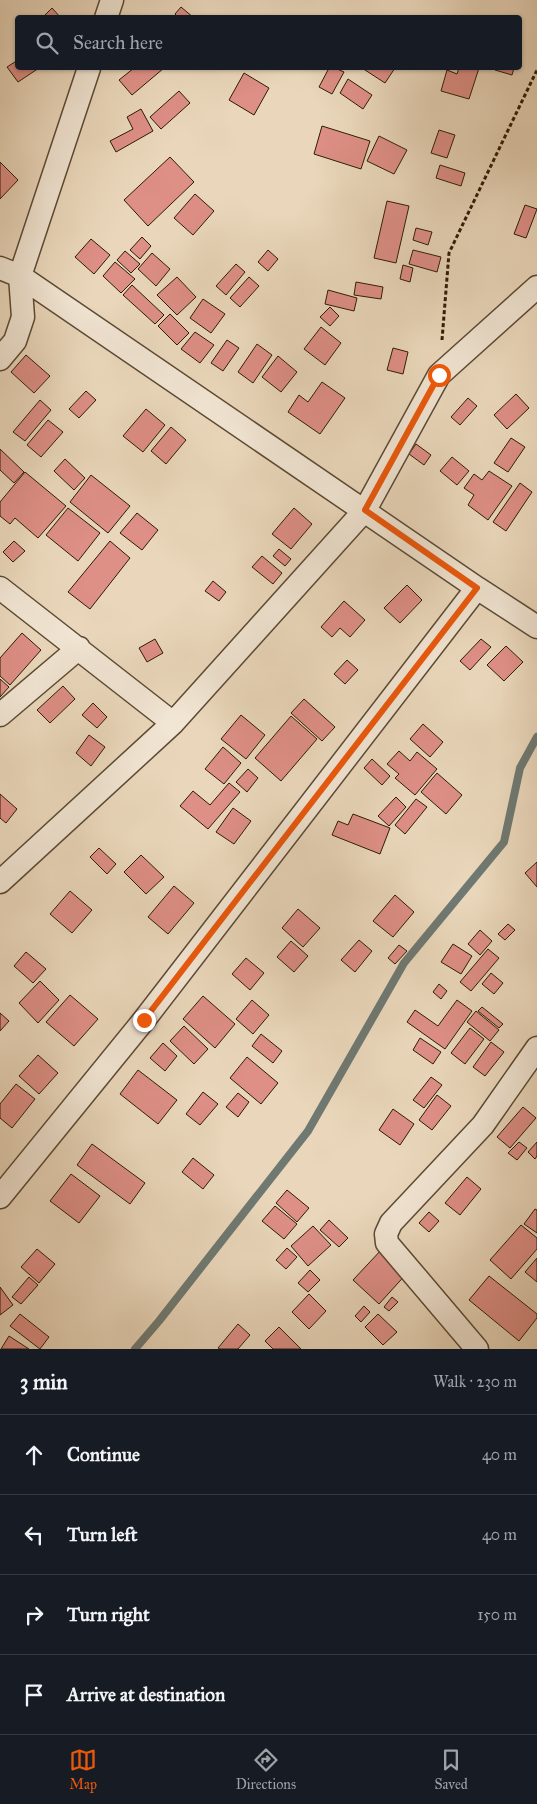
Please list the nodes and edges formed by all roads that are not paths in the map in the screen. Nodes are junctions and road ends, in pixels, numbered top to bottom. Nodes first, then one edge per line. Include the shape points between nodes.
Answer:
1 (112, 0) edge
2 (107, 15) edge
3 (88, 70) edge
4 (10, 272) edge
5 (537, 287) edge
6 (0, 359) edge
7 (365, 510) junction
8 (0, 588) edge
9 (477, 588) junction
10 (537, 627) edge
11 (79, 648) junction
12 (0, 715) edge
13 (174, 723) junction
14 (0, 882) edge
15 (537, 1048) edge
16 (0, 1197) edge
17 (477, 1349) edge

1 - 2 street
3 - 4 street
4 - 6 street via 23,317 16,341
4 - 7 street
5 - 7 street via 439,375
7 - 9 street
7 - 13 street
8 - 11 street
9 - 10 street
9 - 16 street via 144,1020
11 - 12 street
11 - 13 street
13 - 14 street
15 - 17 street via 483,1125 391,1223 386,1234 387,1243

